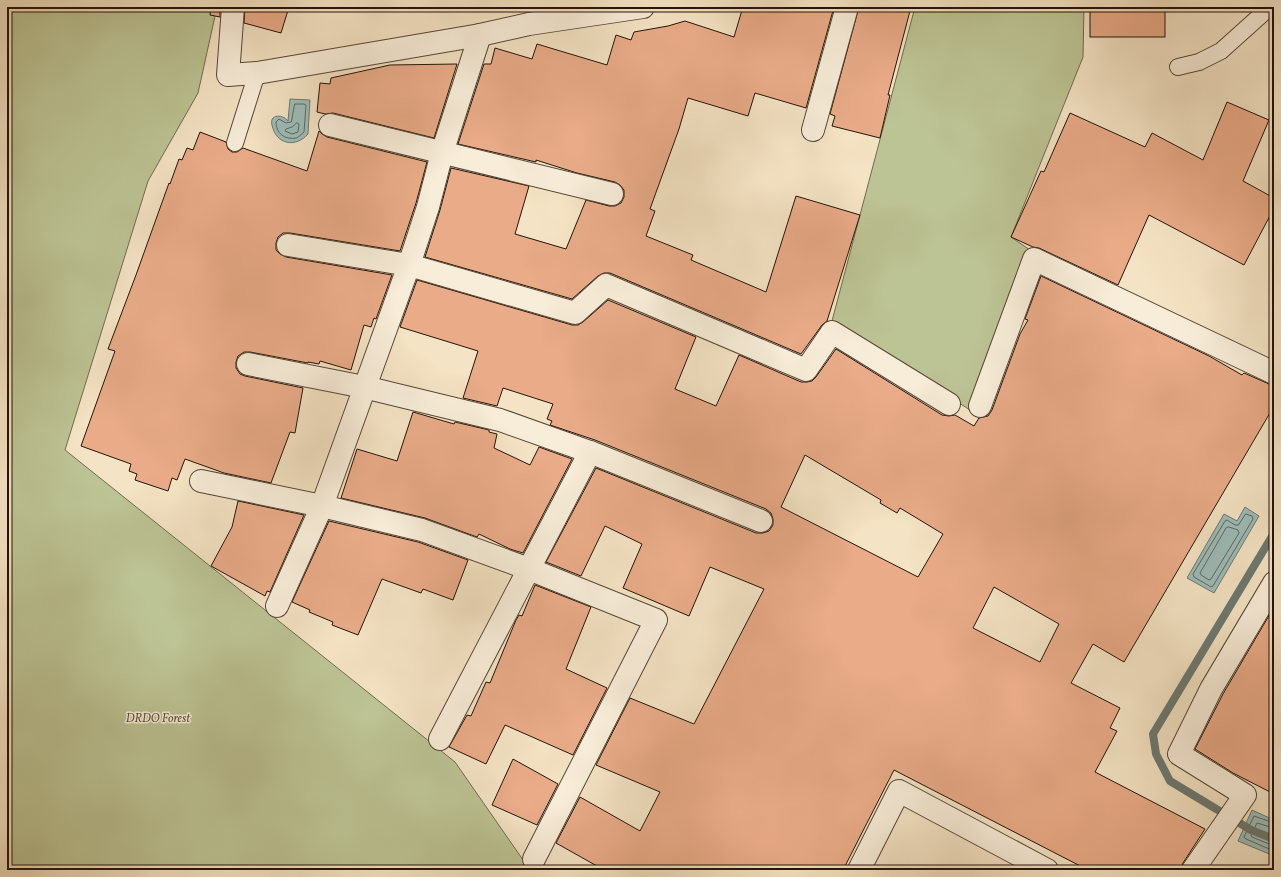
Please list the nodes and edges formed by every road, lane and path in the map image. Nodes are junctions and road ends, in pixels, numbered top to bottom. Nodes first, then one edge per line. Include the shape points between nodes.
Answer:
1 (233, 7) edge
2 (643, 7) edge
3 (847, 7) edge
4 (1270, 7) edge
5 (530, 16) edge
6 (480, 35) junction
7 (1178, 67) dead end
8 (257, 73) junction
9 (330, 125) dead end
10 (813, 130) dead end
11 (235, 143) dead end
12 (442, 153) junction
13 (612, 194) dead end
14 (288, 245) dead end
15 (409, 265) junction
16 (248, 364) dead end
17 (1274, 373) edge
18 (364, 387) junction
19 (949, 404) dead end
20 (980, 406) dead end
21 (590, 452) junction
22 (201, 482) dead end
23 (322, 506) junction
24 (761, 521) dead end
25 (529, 569) junction
26 (1274, 583) edge
27 (277, 606) dead end
28 (440, 739) dead end
29 (534, 859) dead end
30 (1198, 863) edge
31 (859, 870) edge
32 (1047, 870) edge

1 - 8 street via 228,75
2 - 5 street
3 - 10 street
4 - 7 lane via 1220,51 1199,62
5 - 6 street
6 - 8 street
6 - 12 street
8 - 11 lane
9 - 12 street
12 - 13 street
12 - 15 street
14 - 15 street
15 - 18 street
15 - 19 street via 575,313 606,285 806,370 832,332
16 - 18 street
17 - 20 street via 1034,259
18 - 21 street via 500,420
18 - 23 street
21 - 24 street
21 - 25 street
22 - 23 street
23 - 25 street via 422,530
23 - 27 street
25 - 28 street
25 - 29 street via 656,620
26 - 30 street via 1211,689 1179,754 1245,795
31 - 32 street via 899,791

